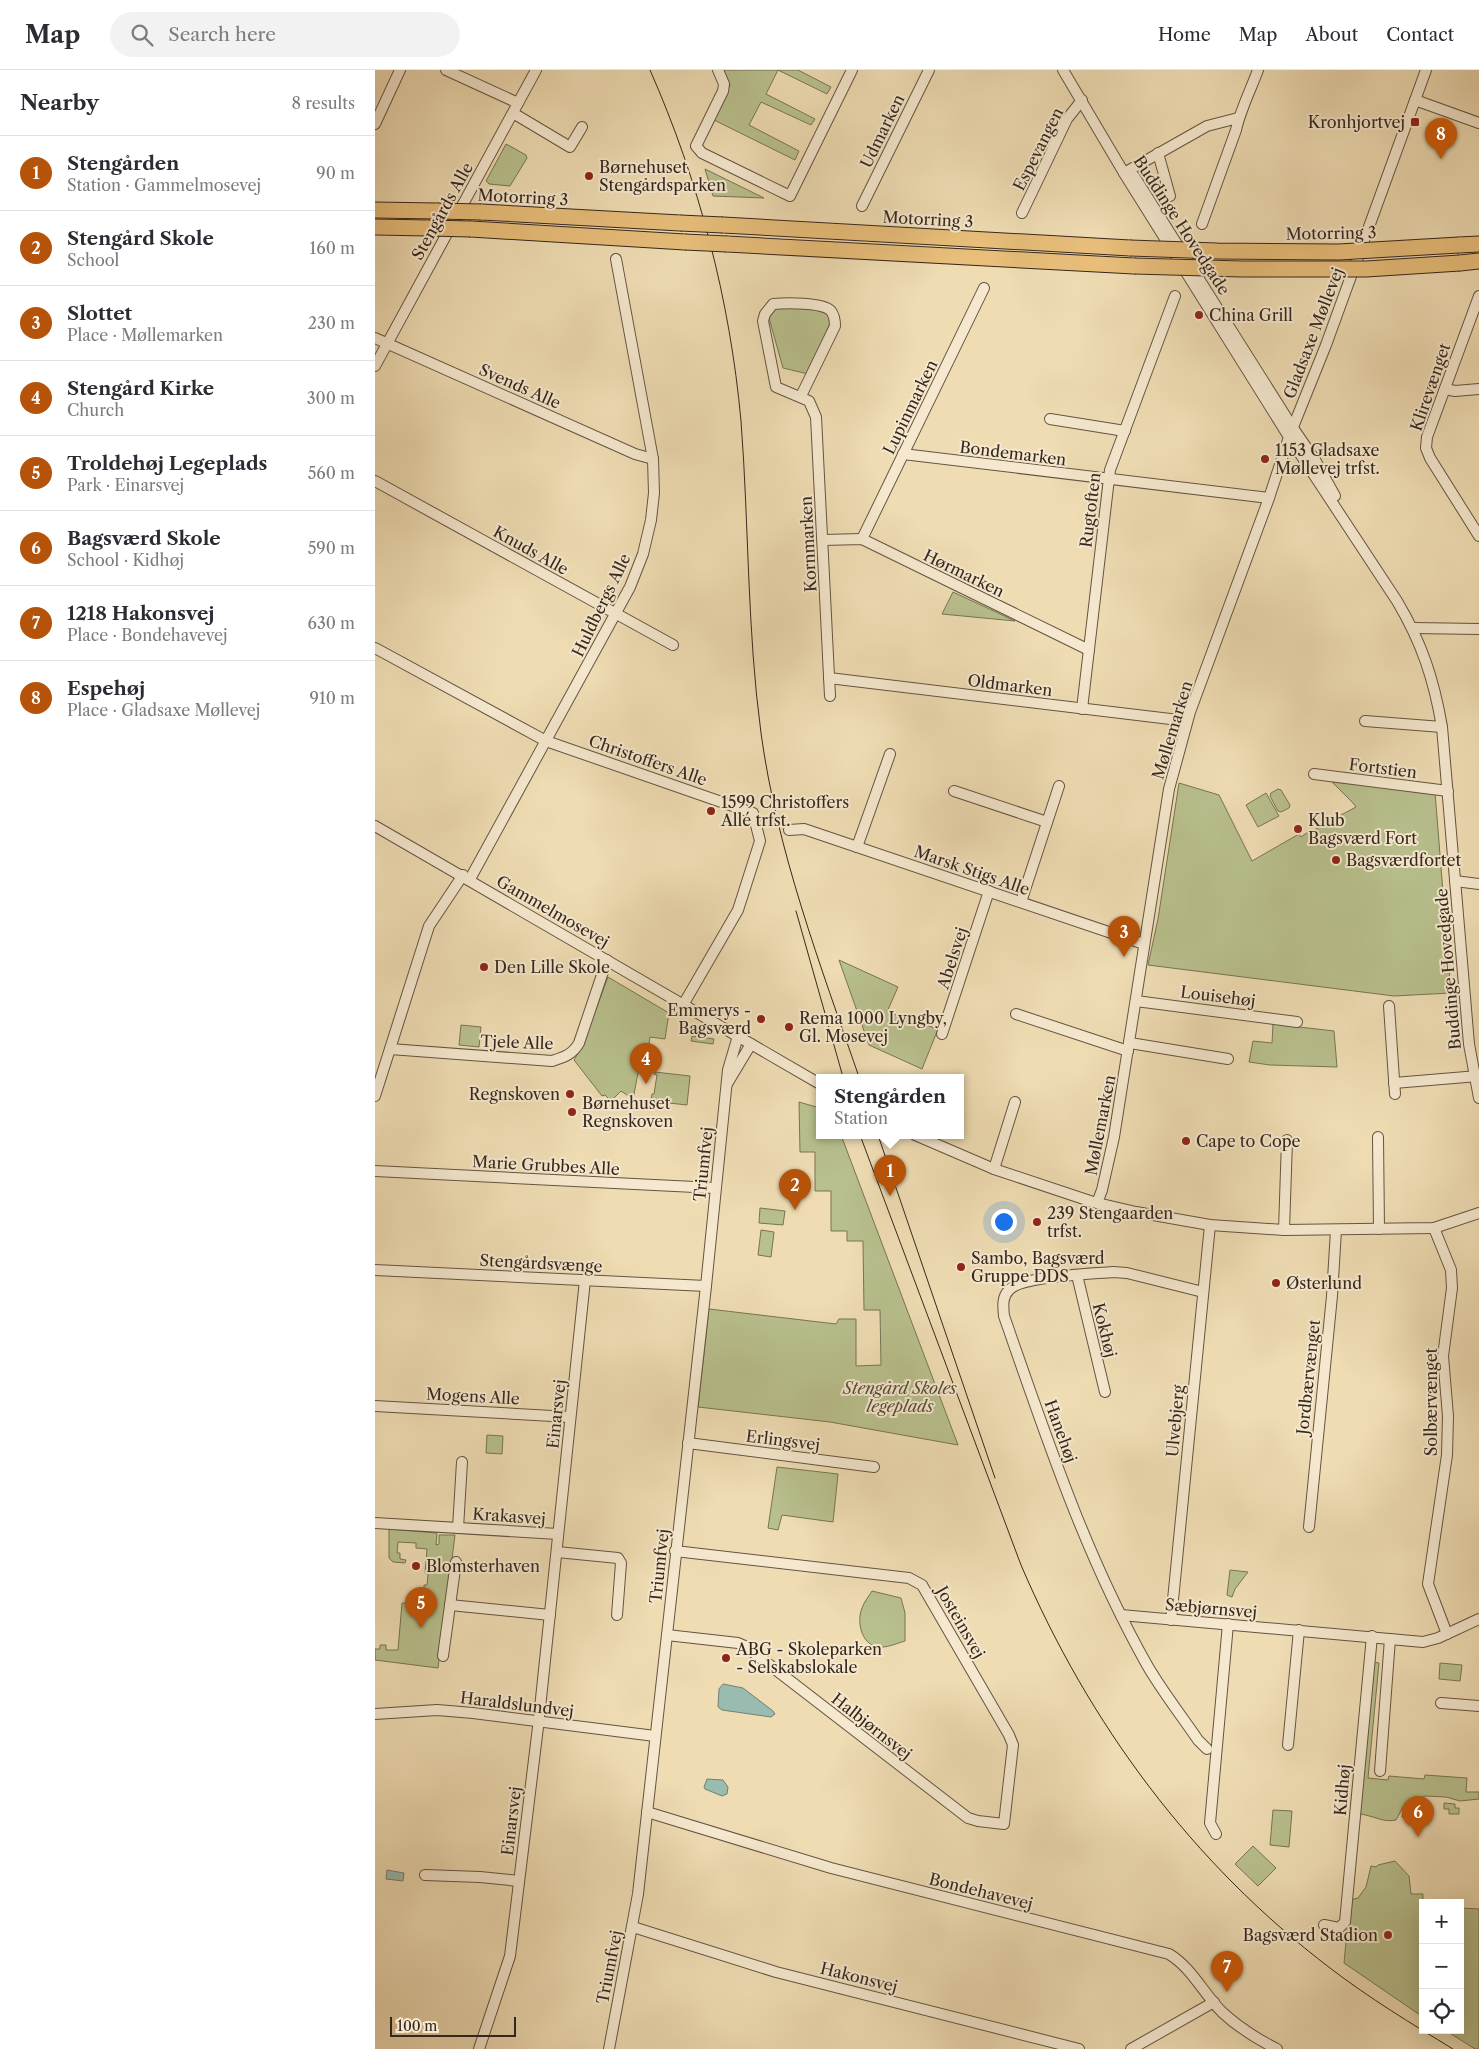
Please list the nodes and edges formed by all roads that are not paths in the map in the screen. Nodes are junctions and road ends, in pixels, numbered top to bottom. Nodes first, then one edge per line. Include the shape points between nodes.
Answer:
1 (400, 70) edge
2 (446, 70) edge
3 (536, 70) edge
4 (718, 70) edge
5 (852, 70) edge
6 (929, 70) edge
7 (1063, 70) edge
8 (1258, 70) edge
9 (1427, 70) edge
10 (1082, 100) junction
11 (1415, 100) junction
12 (518, 103) junction
13 (513, 113) junction
14 (1238, 118) junction
15 (375, 124) edge
16 (1479, 124) edge
17 (582, 127) dead end
18 (1158, 154) junction
19 (1127, 171) junction
20 (1170, 196) dead end
21 (862, 206) dead end
22 (375, 210) edge
23 (1022, 213) dead end
24 (1201, 224) dead end
25 (375, 227) edge
26 (1479, 244) edge
27 (616, 259) dead end
28 (1479, 261) edge
29 (984, 288) dead end
30 (1175, 296) dead end
31 (1479, 296) edge
32 (375, 338) edge
33 (387, 344) junction
34 (375, 366) edge
35 (1445, 389) junction
36 (1479, 389) edge
37 (801, 396) junction
38 (1050, 419) dead end
39 (1125, 431) junction
40 (1291, 432) junction
41 (903, 454) junction
42 (653, 458) junction
43 (1108, 479) junction
44 (375, 481) edge
45 (1269, 498) junction
46 (1479, 514) edge
47 (1467, 516) junction
48 (1479, 536) edge
49 (862, 539) junction
50 (823, 540) junction
51 (616, 614) junction
52 (1413, 628) junction
53 (1479, 629) edge
54 (673, 646) dead end
55 (375, 648) edge
56 (1089, 650) junction
57 (829, 678) junction
58 (830, 696) dead end
59 (1083, 709) junction
60 (1187, 721) junction
61 (1365, 721) dead end
62 (1442, 727) junction
63 (546, 741) junction
64 (890, 754) dead end
65 (1314, 774) dead end
66 (1059, 786) dead end
67 (954, 790) dead end
68 (1448, 791) junction
69 (1047, 822) junction
70 (375, 826) edge
71 (789, 830) dead end
72 (857, 847) junction
73 (466, 877) junction
74 (1455, 881) junction
75 (1479, 884) edge
76 (989, 891) junction
77 (1021, 902) junction
78 (1144, 944) junction
79 (607, 960) junction
80 (1136, 1001) junction
81 (683, 1004) junction
82 (1389, 1006) dead end
83 (1016, 1014) dead end
84 (1297, 1022) dead end
85 (942, 1034) dead end
86 (738, 1036) junction
87 (751, 1044) junction
88 (1129, 1047) junction
89 (390, 1049) junction
90 (1228, 1059) dead end
91 (1476, 1076) edge
92 (816, 1082) edge
93 (1394, 1083) junction
94 (727, 1085) junction
95 (1395, 1094) dead end
96 (375, 1096) edge
97 (1479, 1098) edge
98 (1015, 1102) dead end
99 (1378, 1137) dead end
100 (924, 1139) edge
101 (1287, 1140) dead end
102 (994, 1169) junction
103 (375, 1171) edge
104 (715, 1188) junction
105 (1097, 1203) junction
106 (1479, 1213) edge
107 (1210, 1224) junction
108 (1434, 1228) junction
109 (1379, 1229) junction
110 (1284, 1230) junction
111 (1336, 1230) junction
112 (375, 1270) edge
113 (1077, 1275) junction
114 (585, 1280) junction
115 (706, 1286) junction
116 (1203, 1292) junction
117 (1105, 1392) dead end
118 (375, 1406) edge
119 (570, 1417) junction
120 (688, 1443) junction
121 (462, 1462) dead end
122 (874, 1467) dead end
123 (375, 1523) edge
124 (1309, 1527) dead end
125 (458, 1528) junction
126 (558, 1534) junction
127 (675, 1551) junction
128 (557, 1552) junction
129 (455, 1562) dead end
130 (450, 1605) junction
131 (550, 1615) junction
132 (617, 1615) dead end
133 (1121, 1615) junction
134 (1479, 1619) edge
135 (1171, 1620) junction
136 (1228, 1624) junction
137 (1299, 1630) junction
138 (1447, 1634) junction
139 (667, 1635) junction
140 (1372, 1636) junction
141 (1390, 1639) junction
142 (443, 1656) dead end
143 (1441, 1702) dead end
144 (1479, 1706) edge
145 (375, 1714) edge
146 (538, 1722) junction
147 (655, 1736) junction
148 (1288, 1745) dead end
149 (1207, 1749) dead end
150 (1380, 1771) dead end
151 (647, 1812) junction
152 (1004, 1824) joint
153 (1216, 1834) dead end
154 (425, 1875) dead end
155 (519, 1881) junction
156 (633, 1926) junction
157 (1324, 1926) dead end
158 (1214, 2002) junction
159 (479, 2049) edge
160 (609, 2049) edge
161 (1079, 2049) edge
162 (1131, 2049) edge
163 (1277, 2049) edge

1 - 15 street
2 - 12 street
3 - 12 street, Stengårds Alle
4 - 5 street via 724,84 723,91 696,146 702,153 790,196
6 - 21 street, Udmarken
7 - 10 street, Buddinge Hovedgade
8 - 14 street
9 - 11 street, Gladsaxe Møllevej
10 - 19 street, Buddinge Hovedgade
10 - 23 street, Espevangen via 1067,119
11 - 16 street
11 - 40 street, Gladsaxe Møllevej
12 - 13 street, Stengårds Alle
13 - 17 street via 570,147
13 - 33 street, Stengårds Alle
14 - 18 street via 1207,126
14 - 24 street
18 - 19 street
18 - 20 street
19 - 40 street, Buddinge Hovedgade
22 - 26 highway, Motorring 3, bridge via 481,212 1217,251 1339,252
25 - 28 highway, bridge via 471,229 1134,266 1366,269
27 - 42 street, Huldbergs Alle
29 - 41 street, Lupinmarken
30 - 39 street, Rugtoften
31 - 35 street, Klirevænget
32 - 33 street, Svends Alle
33 - 34 street, Stengårds Alle
33 - 42 street, Svends Alle via 635,454
35 - 36 street
35 - 47 street, Klirevænget via 1426,448
37 - 37 street via 835,326 834,317 824,306 773,304 763,320 776,386
37 - 50 street, Kornmarken via 809,402 816,417
38 - 39 street
39 - 43 street, Rugtoften
40 - 45 street, Møllemarken
40 - 52 street, Buddinge Hovedgade via 1315,460 1351,529
41 - 43 street, Bondemarken
41 - 49 street, Lupinmarken
42 - 51 street, Huldbergs Alle via 654,493 643,554
43 - 45 street, Bondemarken
43 - 56 street, Rugtoften
44 - 51 street, Knuds Alle
45 - 60 street, Møllemarken
46 - 47 street
47 - 48 street, Klirevænget
49 - 50 street, Hørmarken
49 - 56 street, Hørmarken
50 - 57 street, Kornmarken
51 - 54 street, Knuds Alle
51 - 63 street, Huldbergs Alle
52 - 53 street
52 - 62 street, Buddinge Hovedgade via 1437,694
55 - 63 street, Christoffers Alle
56 - 59 street, Rugtoften
57 - 58 street, Kornmarken
57 - 59 street, Oldmarken
59 - 60 street, Oldmarken
60 - 78 street, Møllemarken via 1169,789
61 - 62 street
62 - 68 street, Buddinge Hovedgade
63 - 73 street, Huldbergs Alle
63 - 81 street, Christoffers Alle via 753,813 760,842 738,910
64 - 72 street
65 - 68 street, Fortstien
66 - 69 street
67 - 69 street
68 - 74 street, Buddinge Hovedgade
69 - 77 street
70 - 73 street, Gammelmosevej
71 - 72 street, Marsk Stigs Alle via 804,829
72 - 76 street, Marsk Stigs Alle
73 - 79 street, Gammelmosevej
73 - 89 street, Huldbergs Alle via 429,926
74 - 75 street
74 - 91 street, Buddinge Hovedgade via 1468,1035
76 - 77 street, Marsk Stigs Alle
76 - 85 street, Abelsvej
77 - 78 street, Marsk Stigs Alle
78 - 80 street, Møllemarken
79 - 81 street, Gammelmosevej
79 - 89 street, Tjele Alle via 579,1043 565,1057 552,1061
80 - 84 street, Louisehøj
80 - 88 street, Møllemarken
81 - 86 street, Gammelmosevej
82 - 93 street
83 - 88 street
86 - 87 street, Gammelmosevej
86 - 94 street, Triumfvej
87 - 92 street, Gammelmosevej
87 - 94 street, Triumfvej
88 - 90 street
88 - 105 street, Møllemarken via 1114,1142
89 - 96 street, Huldbergs Alle
91 - 93 street
91 - 97 street, Buddinge Hovedgade
93 - 95 street
94 - 104 street, Triumfvej
98 - 102 street
99 - 109 street
100 - 102 street
101 - 110 street
102 - 105 street
103 - 104 street, Marie Grubbes Alle
104 - 115 street, Triumfvej
105 - 107 street
106 - 108 street
107 - 110 street
107 - 116 street, Ulvebjerg
108 - 109 street
108 - 138 street, Solbærvænget via 1451,1270 1452,1288 1443,1356 1448,1416 1447,1455 1427,1584
109 - 111 street
110 - 111 street
111 - 124 street, Jordbærvænget
112 - 114 street, Stengårdsvænge
113 - 116 street, Hanehøj via 1127,1273
113 - 117 street, Kokhøj
113 - 133 street, Hanehøj via 1023,1281 1014,1285 1004,1296 1004,1316 1073,1510
114 - 115 street, Stengårdsvænge
114 - 119 street, Einarsvej
115 - 120 street, Triumfvej
116 - 135 street, Ulvebjerg
118 - 119 street, Mogens Alle
119 - 126 street, Einarsvej
120 - 122 street, Erlingsvej
120 - 127 street, Triumfvej
121 - 125 street, Krakasvej
123 - 125 street, Krakasvej
125 - 126 street, Krakasvej
126 - 128 street, Einarsvej
127 - 139 street, Triumfvej
127 - 152 street, Josteinsvej via 909,1578 922,1585 1013,1745
128 - 131 street, Einarsvej
128 - 132 street via 618,1558 621,1563
129 - 130 street
130 - 131 street
130 - 142 street
131 - 146 street, Einarsvej
133 - 135 street, Sæbjørnsvej
133 - 149 street, Hanehøj via 1148,1667
134 - 138 street, Sæbjørnsvej
135 - 136 street, Sæbjørnsvej
136 - 137 street, Sæbjørnsvej
136 - 153 street via 1209,1823
137 - 140 street, Sæbjørnsvej
137 - 148 street
138 - 141 street, Sæbjørnsvej via 1423,1642
139 - 147 street, Triumfvej
139 - 152 street, Halbjørnsvej via 738,1642 967,1818
140 - 141 street, Sæbjørnsvej
140 - 157 street, Kidhøj via 1345,1922 1339,1928
141 - 150 street
143 - 144 street
145 - 146 street, Haraldslundvej via 437,1710
146 - 147 street, Haraldslundvej
146 - 155 street, Einarsvej
147 - 151 street, Triumfvej
151 - 156 street, Triumfvej
151 - 158 street, Bondehavevej via 831,1868 1169,1954 1187,1968
154 - 155 street, Einarsvej
155 - 159 street, Einarsvej via 508,1965
156 - 160 street, Triumfvej
156 - 161 street, Hakonsvej via 776,1972
158 - 162 street
158 - 163 street, Bondehavevej via 1243,2029

